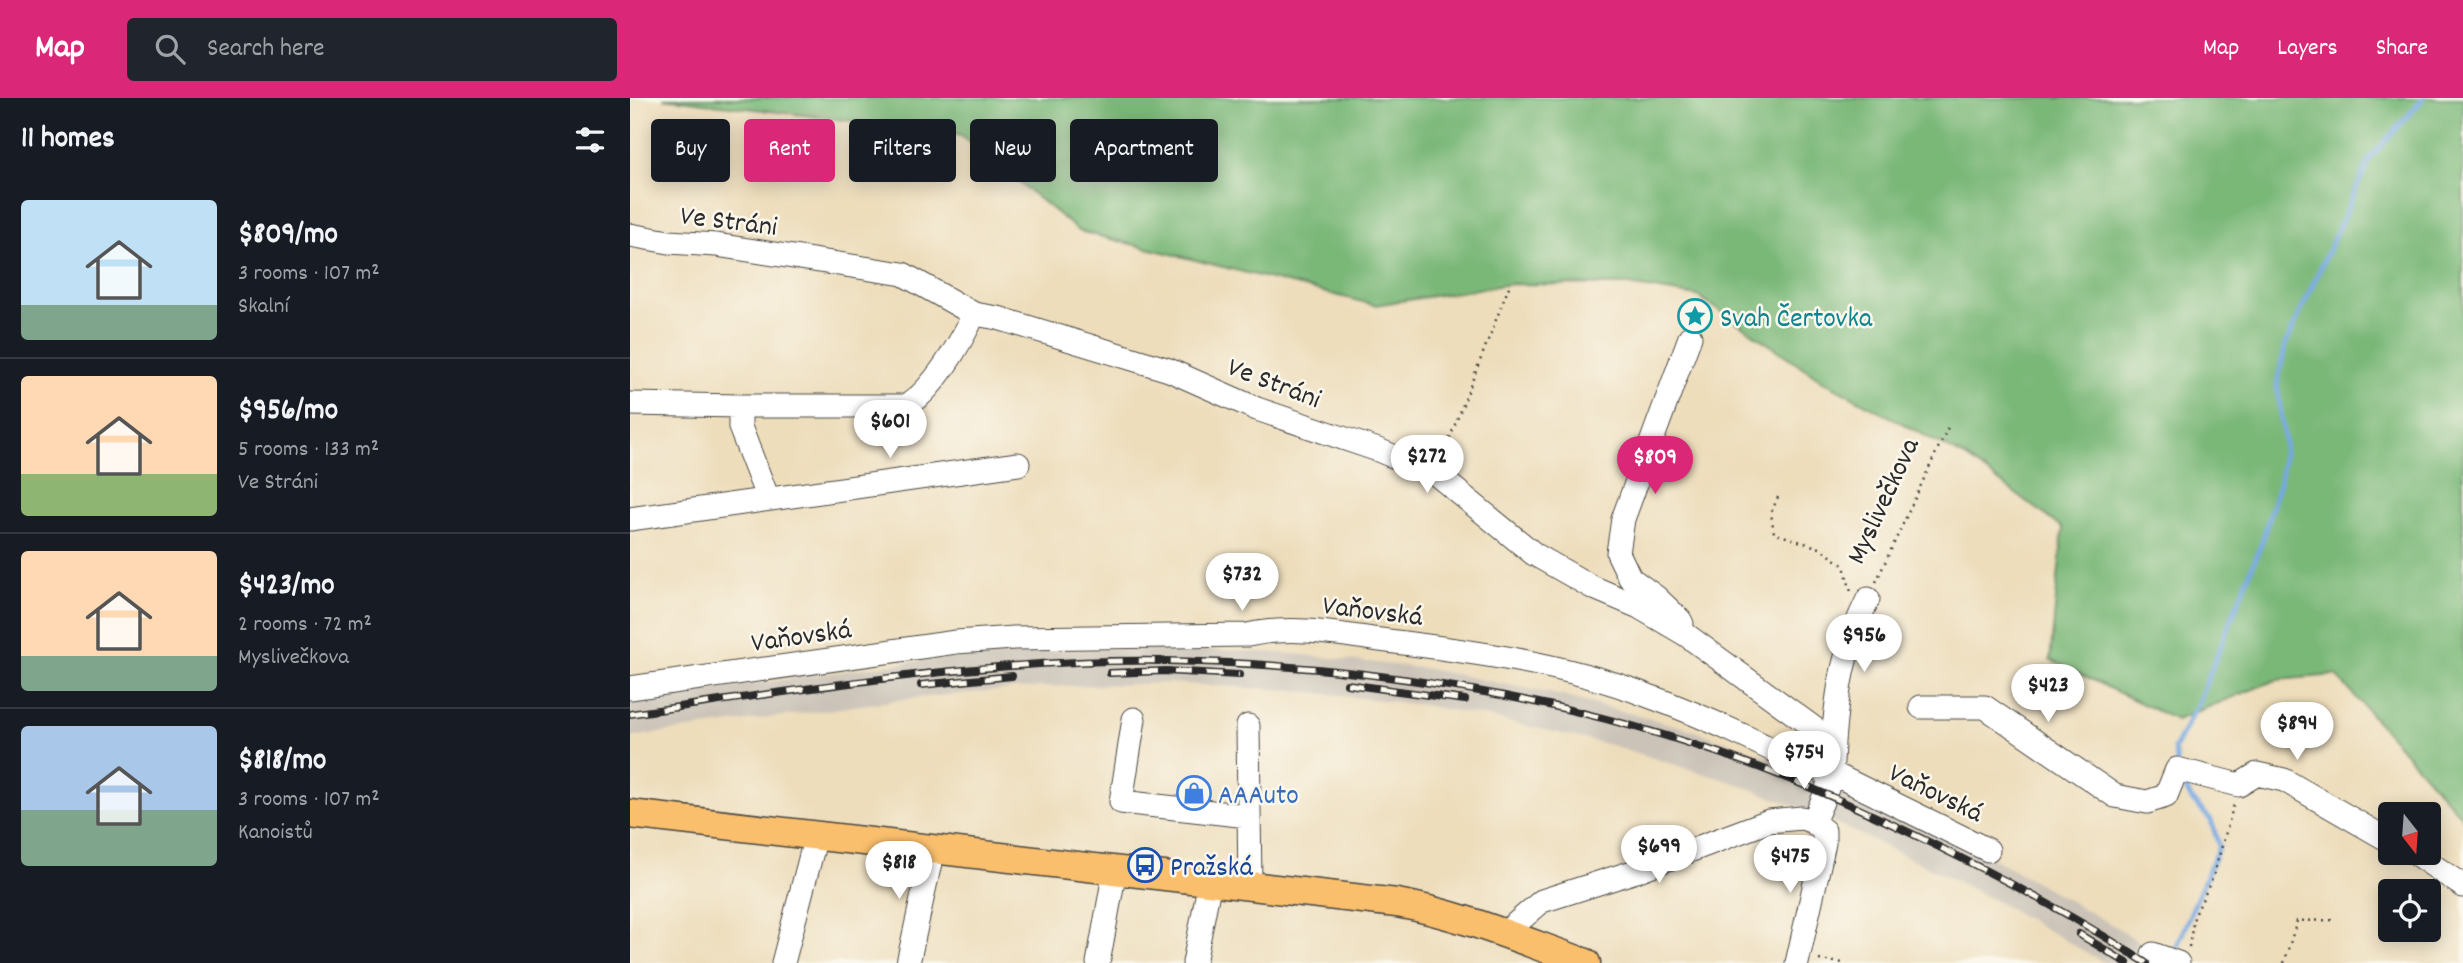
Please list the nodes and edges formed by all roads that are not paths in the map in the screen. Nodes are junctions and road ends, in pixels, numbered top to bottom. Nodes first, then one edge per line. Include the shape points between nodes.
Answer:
1 (630, 235) edge
2 (974, 314) junction
3 (1690, 337) dead end
4 (630, 404) edge
5 (740, 406) junction
6 (1018, 464) dead end
7 (768, 499) junction
8 (630, 519) edge
9 (1868, 599) road end
10 (1685, 634) junction
11 (630, 688) edge
12 (1921, 707) dead end
13 (1134, 719) dead end
14 (1248, 726) dead end
15 (1833, 741) junction
16 (1832, 773) junction
17 (630, 814) edge
18 (1248, 816) junction
19 (1813, 822) junction
20 (2378, 834) edge
21 (816, 836) junction
22 (933, 849) junction
23 (1988, 850) dead end
24 (2432, 865) edge
25 (1115, 870) junction
26 (1210, 881) junction
27 (1250, 886) junction
28 (2463, 886) edge
29 (1505, 933) junction
30 (2153, 954) dead end
31 (2183, 959) edge
32 (1576, 961) edge
33 (1798, 961) edge
34 (783, 963) edge
35 (908, 963) edge
36 (1098, 963) edge
37 (1194, 963) edge

1 - 2 street, Ve Stráni via 903,274
2 - 5 street via 928,390 906,405
2 - 10 street, Ve Stráni via 1168,370 1256,409 1436,474 1534,554
3 - 10 street via 1623,519 1618,553 1630,578 1680,620
4 - 5 street
5 - 7 street via 740,426
6 - 7 street
7 - 8 street
9 - 15 street via 1852,631 1841,673
10 - 15 street, Ve Stráni
11 - 16 street, Vaňovská via 956,642 1307,631 1513,659 1578,673 1706,718 1809,767
12 - 20 street via 1984,707 2115,796 2147,802 2166,796 2178,769 2239,785 2257,774 2284,780
13 - 18 street via 1121,802
14 - 18 street
15 - 16 street
16 - 19 street
16 - 23 street, Vaňovská
17 - 21 main road
18 - 27 street
19 - 29 street via 1802,818 1769,821 1542,901
19 - 33 street via 1824,831 1824,843
21 - 22 main road
21 - 34 street
22 - 25 main road
22 - 35 street
24 - 28 street
25 - 26 main road
25 - 36 street
26 - 27 main road
26 - 37 street
27 - 29 main road via 1437,911
29 - 32 main road
30 - 31 street

